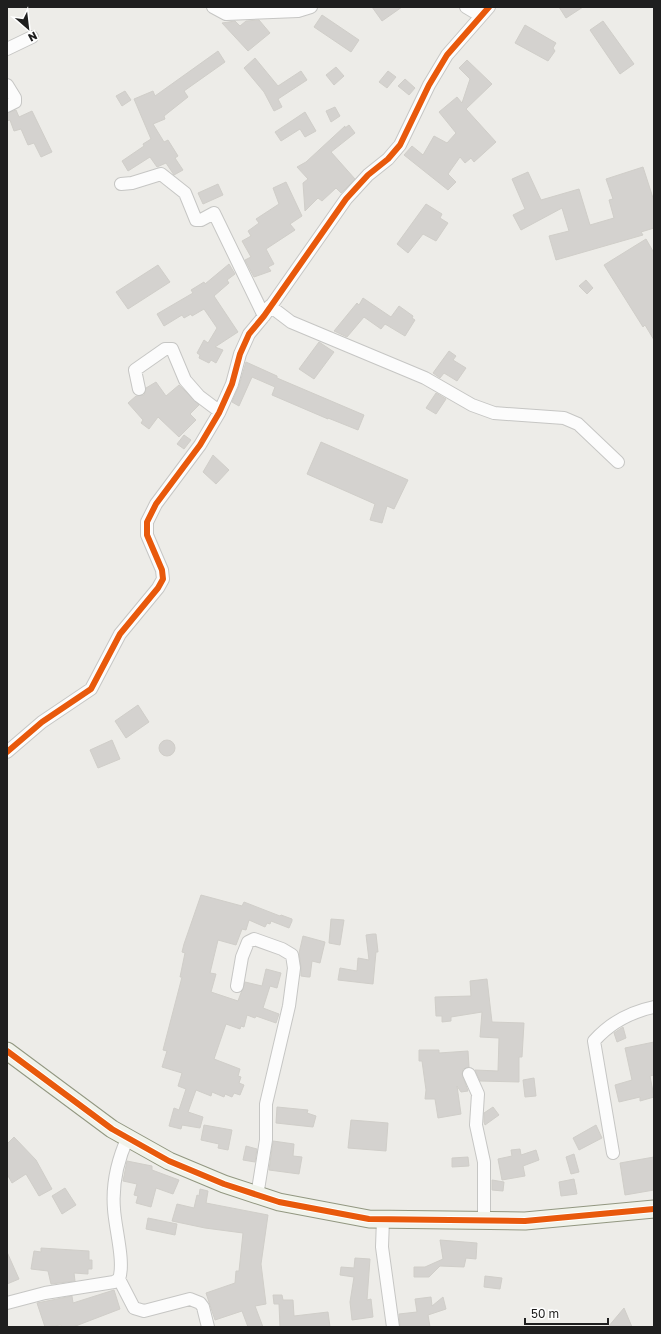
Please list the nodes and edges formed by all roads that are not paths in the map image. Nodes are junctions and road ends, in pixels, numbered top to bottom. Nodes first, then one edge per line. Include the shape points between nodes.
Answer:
1 (213, 7) edge
2 (311, 7) edge
3 (466, 7) edge
4 (485, 11) edge
5 (32, 37) dead end
6 (7, 49) edge
7 (7, 85) edge
8 (7, 106) edge
9 (121, 184) dead end
10 (267, 311) junction
11 (139, 389) dead end
12 (220, 411) junction
13 (618, 462) dead end
14 (7, 752) edge
15 (237, 986) dead end
16 (654, 1007) edge
17 (7, 1051) edge
18 (469, 1074) dead end
19 (128, 1137) junction
20 (614, 1153) dead end
21 (258, 1196) junction
22 (654, 1209) edge
23 (383, 1219) junction
24 (484, 1220) junction
25 (119, 1279) junction
26 (7, 1303) edge
27 (208, 1327) edge
28 (393, 1327) edge

1 - 2 street via 226,14 298,11
3 - 4 street
4 - 10 street via 447,55 429,85 400,145 346,199
5 - 6 street
7 - 8 street via 15,102
9 - 10 street via 161,174 185,193 196,220 214,213
10 - 12 street via 244,343 232,384
10 - 13 street via 425,378 472,406 494,413 564,418 578,424
11 - 12 street via 135,370 165,349 172,348 185,380 199,396
12 - 14 street via 200,445 156,504 147,522 147,535 164,579 120,634 91,689 42,722
15 - 21 street via 242,957 248,942 254,939 292,955 294,968 289,1006 266,1104 266,1140
16 - 20 street via 616,1020 594,1041
17 - 19 street via 112,1129
18 - 24 street via 478,1094 476,1125 484,1162
19 - 21 street via 169,1161
19 - 25 street via 120,1155 114,1207 121,1268
21 - 23 street via 369,1219
22 - 24 street via 525,1221
23 - 24 street
23 - 28 street via 382,1247
25 - 26 street
25 - 27 street via 134,1308 144,1311 190,1299 203,1307

